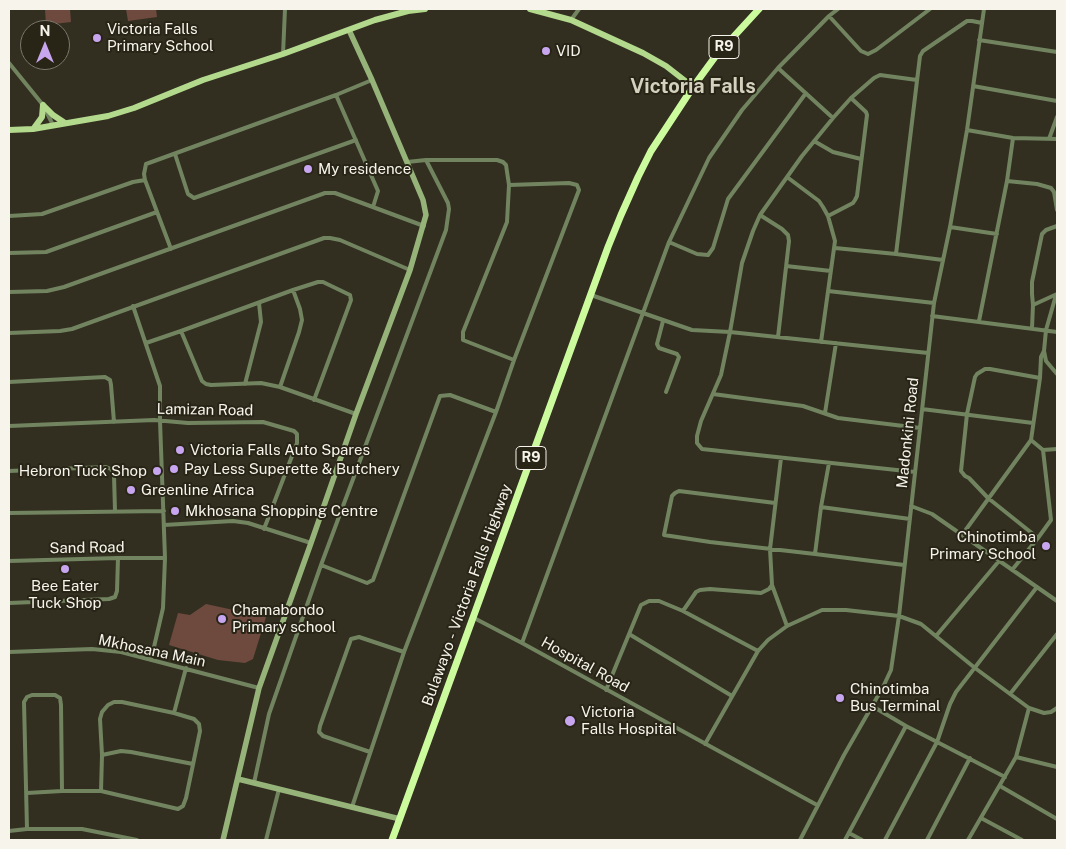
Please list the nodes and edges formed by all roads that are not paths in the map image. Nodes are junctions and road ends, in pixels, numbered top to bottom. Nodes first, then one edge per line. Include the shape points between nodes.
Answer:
1 (285, 9) edge
2 (425, 9) edge
3 (530, 9) edge
4 (580, 9) edge
5 (759, 9) edge
6 (838, 9) edge
7 (930, 9) edge
8 (984, 9) edge
9 (413, 10) edge
10 (829, 16) junction
11 (571, 20) junction
12 (982, 23) junction
13 (349, 30) junction
14 (979, 40) junction
15 (1057, 52) edge
16 (283, 54) junction
17 (9, 63) edge
18 (778, 68) junction
19 (372, 80) junction
20 (917, 80) junction
21 (973, 86) junction
22 (693, 88) junction
23 (806, 93) junction
24 (336, 95) junction
25 (851, 98) junction
26 (1057, 101) edge
27 (43, 104) junction
28 (1057, 117) edge
29 (832, 118) junction
30 (65, 123) junction
31 (53, 125) junction
32 (33, 128) junction
33 (9, 130) edge
34 (968, 130) junction
35 (1013, 138) junction
36 (1049, 139) junction
37 (1057, 139) edge
38 (356, 140) junction
39 (814, 141) junction
40 (175, 154) junction
41 (861, 159) junction
42 (426, 160) junction
43 (408, 162) junction
44 (787, 177) junction
45 (145, 180) junction
46 (1007, 181) junction
47 (509, 185) junction
48 (373, 207) junction
49 (1057, 210) edge
50 (157, 212) junction
51 (760, 215) junction
52 (9, 216) edge
53 (828, 216) junction
54 (424, 226) junction
55 (1057, 226) edge
56 (950, 227) junction
57 (996, 234) junction
58 (668, 242) junction
59 (835, 248) junction
60 (172, 249) junction
61 (9, 253) edge
62 (896, 254) junction
63 (943, 260) junction
64 (786, 266) junction
65 (410, 270) junction
66 (831, 271) junction
67 (292, 290) junction
68 (828, 291) junction
69 (9, 292) edge
70 (590, 295) junction
71 (1057, 295) edge
72 (260, 302) junction
73 (934, 303) junction
74 (1034, 305) junction
75 (134, 306) junction
76 (643, 314) junction
77 (932, 316) junction
78 (663, 321) junction
79 (979, 321) junction
80 (1032, 328) junction
81 (1046, 330) junction
82 (181, 331) junction
83 (730, 332) junction
84 (1057, 332) edge
85 (9, 333) edge
86 (778, 337) junction
87 (146, 342) junction
88 (821, 342) junction
89 (836, 343) junction
90 (1044, 351) junction
91 (928, 353) junction
92 (514, 360) junction
93 (1057, 374) edge
94 (1040, 378) junction
95 (9, 382) edge
96 (245, 384) junction
97 (280, 387) junction
98 (666, 392) dead end
99 (713, 394) junction
100 (314, 400) junction
101 (922, 409) junction
102 (496, 412) junction
103 (825, 413) junction
104 (356, 414) junction
105 (967, 414) junction
106 (160, 421) junction
107 (114, 422) junction
108 (1033, 423) junction
109 (9, 426) edge
110 (920, 428) junction
111 (1032, 440) junction
112 (1057, 449) edge
113 (1043, 450) junction
114 (781, 458) junction
115 (830, 463) junction
116 (9, 470) edge
117 (915, 472) junction
118 (988, 498) junction
119 (775, 504) junction
120 (911, 506) junction
121 (821, 507) junction
122 (115, 511) junction
123 (164, 511) junction
124 (9, 513) edge
125 (910, 519) junction
126 (164, 525) junction
127 (264, 529) junction
128 (962, 535) junction
129 (1038, 538) junction
130 (311, 543) junction
131 (770, 549) junction
132 (815, 554) junction
133 (118, 558) junction
134 (166, 558) junction
135 (9, 561) edge
136 (999, 561) junction
137 (321, 565) junction
138 (904, 565) junction
139 (1012, 570) junction
140 (772, 585) junction
141 (1037, 587) junction
142 (1057, 601) edge
143 (9, 603) edge
144 (683, 611) junction
145 (899, 616) junction
146 (474, 618) junction
147 (787, 626) junction
148 (629, 634) junction
149 (1057, 634) edge
150 (936, 636) junction
151 (522, 643) junction
152 (758, 651) junction
153 (9, 652) edge
154 (404, 652) junction
155 (151, 660) junction
156 (186, 668) junction
157 (975, 668) junction
158 (259, 688) junction
159 (606, 690) junction
160 (1010, 694) junction
161 (732, 696) junction
162 (872, 706) junction
163 (1029, 708) junction
164 (1057, 708) edge
165 (174, 713) junction
166 (906, 726) junction
167 (937, 742) junction
168 (705, 744) junction
169 (370, 752) junction
170 (102, 755) junction
171 (1016, 757) junction
172 (970, 758) junction
173 (193, 764) junction
174 (1057, 767) edge
175 (1005, 776) junction
176 (238, 779) junction
177 (254, 783) junction
178 (1000, 786) junction
179 (279, 789) junction
180 (62, 791) junction
181 (101, 791) junction
182 (27, 793) junction
183 (817, 805) junction
184 (352, 807) junction
185 (981, 818) junction
186 (400, 819) junction
187 (1057, 819) edge
188 (27, 829) junction
189 (9, 830) edge
190 (849, 833) junction
191 (121, 839) edge
192 (137, 840) edge
193 (223, 840) edge
194 (266, 840) edge
195 (392, 840) edge
196 (800, 840) edge
197 (845, 840) edge
198 (862, 840) edge
199 (885, 840) edge
200 (927, 840) edge
201 (968, 840) edge
202 (1022, 840) edge

1 - 16 street
2 - 9 main road
3 - 11 main road
4 - 11 street
5 - 22 highway, R9 via 715,57
6 - 10 street
7 - 10 street via 868,54 861,51
8 - 12 street, Madonkini Road
9 - 13 main road
10 - 18 street
11 - 22 main road via 643,53 666,66
12 - 14 street, Madonkini Road
12 - 20 street via 967,21 923,51
13 - 16 main road
13 - 19 street
14 - 15 street
14 - 21 street, Madonkini Road
16 - 30 main road via 203,80 134,108
17 - 27 street
18 - 23 street
18 - 58 street via 742,110 709,158
19 - 24 street
19 - 43 street
20 - 25 street via 880,75
20 - 62 street
21 - 26 street
21 - 34 street, Madonkini Road
22 - 70 highway, Bulawayo - Victoria Falls Highway / R9 via 638,176
23 - 29 street
23 - 58 street via 728,199 708,255
24 - 38 street
24 - 40 street
25 - 29 street
25 - 41 street via 867,113
27 - 30 main road
27 - 31 street
27 - 32 main road via 42,117
28 - 36 street
29 - 39 street
30 - 31 main road
31 - 32 main road
32 - 33 main road
34 - 35 street
34 - 56 street, Madonkini Road
35 - 36 street
35 - 46 street
36 - 37 street
38 - 40 street via 194,198 188,194
38 - 48 street via 378,191
39 - 41 street via 834,152
39 - 44 street
40 - 45 street via 146,164
41 - 53 street via 855,200
42 - 43 street
42 - 47 street via 497,160 506,165
42 - 137 street via 448,203 446,230
43 - 54 street via 426,207
44 - 51 street
44 - 53 street via 819,201
45 - 50 street
45 - 52 street via 42,214
46 - 49 street via 1046,185 1054,192
46 - 57 street
47 - 92 street via 507,222 463,332 463,340
47 - 92 street via 569,183 577,185 579,190
48 - 54 street
48 - 60 street via 335,193 325,193
50 - 60 street
50 - 61 street via 46,252
51 - 64 street via 788,235
51 - 83 street via 742,263
53 - 59 street
54 - 65 street
55 - 74 street via 1042,234 1032,282
56 - 57 street
56 - 63 street, Madonkini Road
57 - 79 street
58 - 76 street
59 - 62 street
59 - 66 street
60 - 69 street via 64,288
62 - 63 street
63 - 73 street, Madonkini Road
64 - 66 street
64 - 86 street
65 - 75 street via 340,240 324,238
65 - 104 street
66 - 68 street
67 - 72 street
67 - 97 street via 302,320
67 - 100 street via 323,282 351,297
68 - 73 street
68 - 88 street
70 - 76 street
70 - 146 highway, Bulawayo - Victoria Falls Highway / R9
71 - 74 street
71 - 81 street
72 - 82 street
72 - 96 street via 261,322
73 - 77 street, Madonkini Road
74 - 80 street
75 - 85 street via 72,329
75 - 87 street
76 - 78 street
76 - 151 street
77 - 79 street
77 - 91 street, Madonkini Road
78 - 83 street via 692,330
78 - 98 street via 657,344 679,357
79 - 80 street
80 - 81 street
81 - 84 street
81 - 90 street
82 - 87 street
82 - 96 street via 202,381 212,385
83 - 86 street
83 - 99 street via 721,375
86 - 88 street
87 - 106 street via 160,386
88 - 89 street
89 - 91 street
89 - 103 street
90 - 93 street via 1046,361
90 - 94 street
91 - 101 street, Madonkini Road
92 - 102 street
94 - 105 street via 990,369 981,371 975,377
94 - 108 street
95 - 107 street via 105,377 111,385
96 - 97 street
97 - 100 street
99 - 103 street via 803,406
99 - 114 street via 701,421 698,444 702,449
100 - 104 street
101 - 105 street
101 - 110 street, Madonkini Road
102 - 137 street via 450,394 440,396 373,580 367,583
102 - 154 street
103 - 110 street via 838,418
104 - 130 street
105 - 108 street
105 - 118 street via 961,471
106 - 107 street, Lamizan Road
106 - 123 street
106 - 127 street, Lamizan Road via 263,422 297,434 297,443
107 - 109 street, Lamizan Road
108 - 111 street
110 - 117 street, Madonkini Road
111 - 113 street
111 - 118 street
112 - 113 street
113 - 129 street via 1051,520
114 - 115 street
114 - 119 street
115 - 117 street
115 - 121 street
116 - 122 street via 106,467 114,475
117 - 120 street, Madonkini Road
118 - 128 street
118 - 129 street
119 - 131 street
119 - 131 street via 679,491 671,500 664,535
120 - 125 street, Madonkini Road
120 - 128 street via 932,514
121 - 125 street
121 - 132 street
122 - 123 street
122 - 124 street
123 - 126 street
125 - 138 street, Madonkini Road
126 - 127 street via 233,521
126 - 134 street
127 - 130 street
128 - 136 street
129 - 139 street
130 - 158 street
131 - 132 street
131 - 140 street
132 - 138 street
133 - 134 street, Sand Road
133 - 135 street, Sand Road
133 - 143 street via 115,597
134 - 155 street via 163,603
136 - 139 street
136 - 150 street
137 - 177 street via 269,714
138 - 145 street, Madonkini Road
139 - 141 street
140 - 144 street via 761,593 700,590
140 - 147 street
141 - 142 street
141 - 157 street
144 - 148 street via 659,601 645,602
144 - 152 street
145 - 147 street via 822,610
145 - 150 street via 921,624
145 - 162 street, Madonkini Road via 891,670
146 - 151 street, Hospital Road
146 - 186 highway, Bulawayo - Victoria Falls Highway / R9
147 - 152 street
148 - 159 street
148 - 161 street
149 - 160 street
150 - 157 street
151 - 159 street, Hospital Road
152 - 161 street
153 - 155 street, Mkhosana Main via 92,649
154 - 169 street
154 - 169 street via 360,637 351,639 320,726 319,732 323,736
155 - 156 street, Mkhosana Main
156 - 158 street, Mkhosana Main
156 - 165 street
157 - 160 street
157 - 167 street via 956,692
158 - 176 street
159 - 168 street, Hospital Road
160 - 163 street
161 - 168 street
162 - 166 street
162 - 183 street, Madonkini Road
163 - 164 street via 1044,713
163 - 171 street
165 - 170 street via 122,702 108,705 100,719
165 - 173 street via 194,718 199,724
166 - 167 street
166 - 190 street
167 - 172 street
167 - 199 street
168 - 183 street, Hospital Road
169 - 184 street
170 - 173 street via 121,751
170 - 181 street
171 - 174 street
171 - 175 street
172 - 175 street
172 - 200 street
173 - 181 street via 186,798 178,809
175 - 178 street
176 - 177 street
176 - 193 street
177 - 179 street
178 - 185 street
178 - 187 street
179 - 184 street
179 - 194 street
180 - 181 street
180 - 182 street
180 - 182 street via 60,698 32,695 24,702
182 - 188 street
183 - 196 street, Madonkini Road
184 - 186 street
185 - 201 street
185 - 202 street
186 - 195 highway, Bulawayo - Victoria Falls Highway / R9
188 - 189 street
188 - 191 street via 82,830
190 - 197 street
190 - 198 street
191 - 192 street

